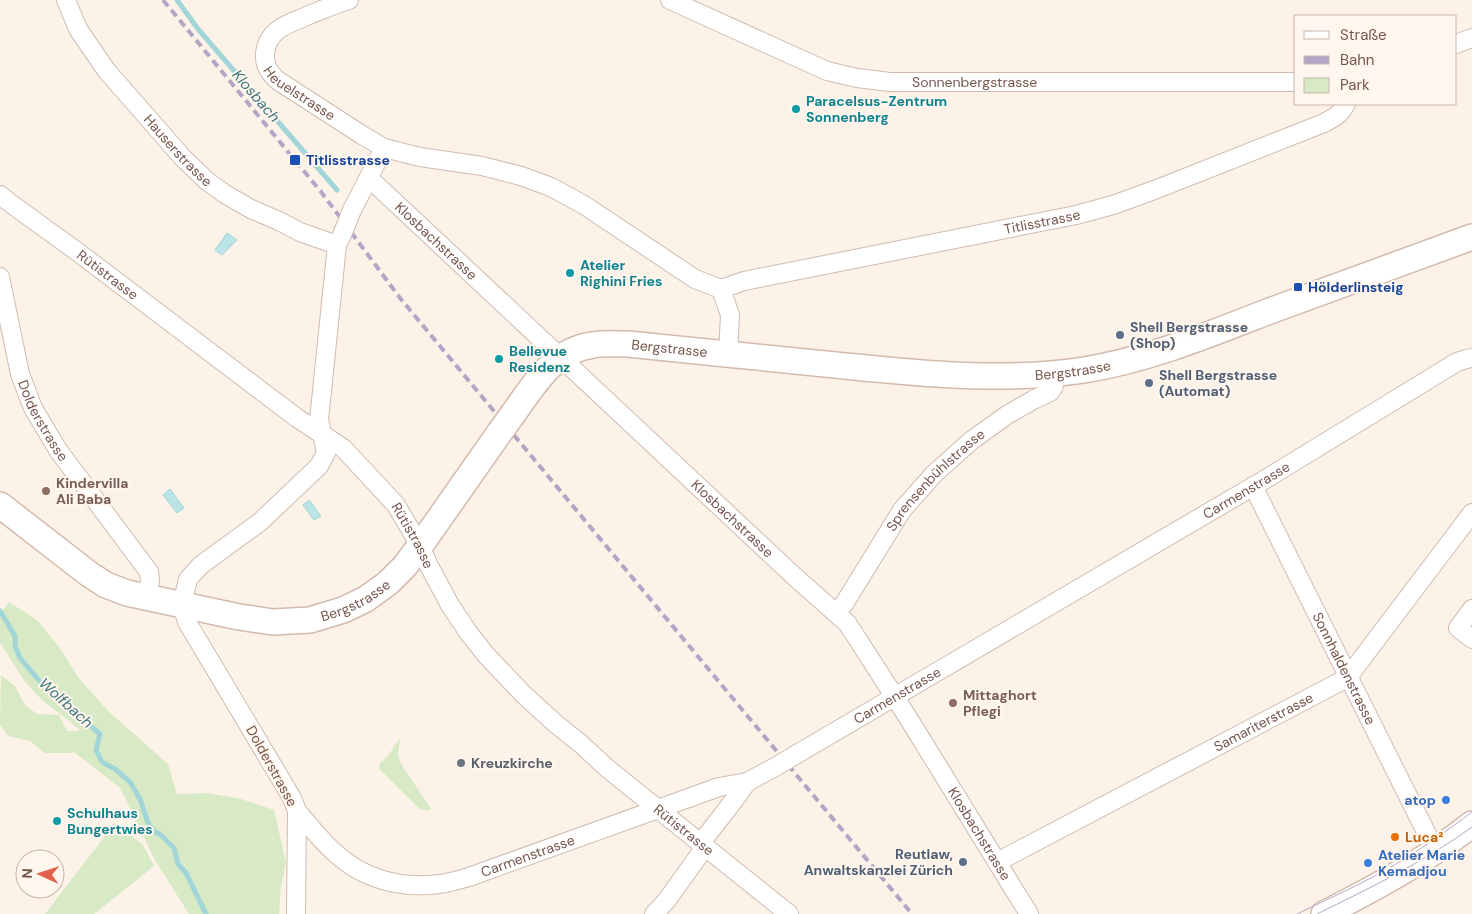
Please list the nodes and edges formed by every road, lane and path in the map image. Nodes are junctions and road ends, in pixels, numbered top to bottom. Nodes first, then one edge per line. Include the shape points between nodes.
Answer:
1 (66, 0) edge
2 (349, 0) edge
3 (670, 0) edge
4 (1472, 38) edge
5 (1457, 44) edge
6 (1294, 82) edge
7 (1346, 105) edge
8 (384, 148) junction
9 (369, 178) junction
10 (0, 195) edge
11 (1472, 237) edge
12 (339, 240) junction
13 (0, 277) edge
14 (721, 289) junction
15 (728, 354) junction
16 (560, 357) junction
17 (1472, 358) edge
18 (1054, 372) junction
19 (322, 433) junction
20 (1253, 486) junction
21 (0, 505) edge
22 (1472, 513) edge
23 (420, 546) junction
24 (146, 598) junction
25 (182, 605) junction
26 (836, 613) junction
27 (1465, 618) edge
28 (1472, 638) edge
29 (1349, 677) junction
30 (894, 697) junction
31 (746, 782) junction
32 (657, 810) junction
33 (297, 812) junction
34 (1472, 824) edge
35 (702, 845) junction
36 (1435, 850) junction
37 (997, 862) junction
38 (296, 914) edge
39 (654, 914) edge
40 (789, 914) edge
41 (1029, 914) edge
42 (1324, 914) edge

1 - 12 street, Hauserstrasse via 78,29 106,70 207,181 252,209 300,232
2 - 8 street, Heuelstrasse via 275,32 266,45 268,70 277,80
3 - 6 street, Sonnenbergstrasse via 827,71 865,79 890,82
4 - 5 street
7 - 14 street, Titlisstrasse via 1342,112 1324,123 1113,205 744,281
8 - 9 street
8 - 14 street via 482,166 551,187 695,278
9 - 12 street, bridge
9 - 16 street, Klosbachstrasse
10 - 19 street, Rütistrasse via 297,418
11 - 18 main road, Bergstrasse via 1159,351 1099,367
12 - 19 street via 320,410
13 - 24 street, Dolderstrasse via 20,374 33,408 58,450 149,572
14 - 15 street via 730,316
15 - 16 main road, Bergstrasse via 604,344 585,346
15 - 18 main road, Bergstrasse via 951,375
16 - 23 main road, Bergstrasse via 506,423
16 - 26 street, Klosbachstrasse
17 - 20 street, Carmenstrasse via 1457,362
18 - 26 street, Sprensenbühlstrasse via 1054,386 1050,392 1006,415 934,474 902,510
19 - 23 street, Rütistrasse via 343,448 396,505
19 - 25 street via 326,453 321,464 260,522 201,565 188,579
20 - 29 street, Sonnhaldenstrasse
20 - 30 street, Carmenstrasse
21 - 24 main road, Bergstrasse via 88,574 106,585
22 - 29 street, Samariterstrasse
23 - 25 main road, Bergstrasse via 388,583 366,599 310,620 273,622
23 - 32 street, Rütistrasse via 450,605 490,659 524,695
24 - 25 main road, Bergstrasse
25 - 33 street, Dolderstrasse via 187,622 292,798
26 - 30 street, Klosbachstrasse via 847,623
27 - 28 street
29 - 36 street, Sonnhaldenstrasse
29 - 37 street, Samariterstrasse
30 - 31 street, Carmenstrasse, bridge
30 - 37 street, Klosbachstrasse
31 - 32 street, Carmenstrasse via 719,787
31 - 35 street
32 - 33 street, Carmenstrasse via 469,877 440,884 407,886 385,882 347,863
32 - 35 street, Rütistrasse
33 - 38 street, Dolderstrasse
34 - 36 main road
35 - 39 street via 667,900
35 - 40 street, Rütistrasse
36 - 42 main road
37 - 41 street, Klosbachstrasse

